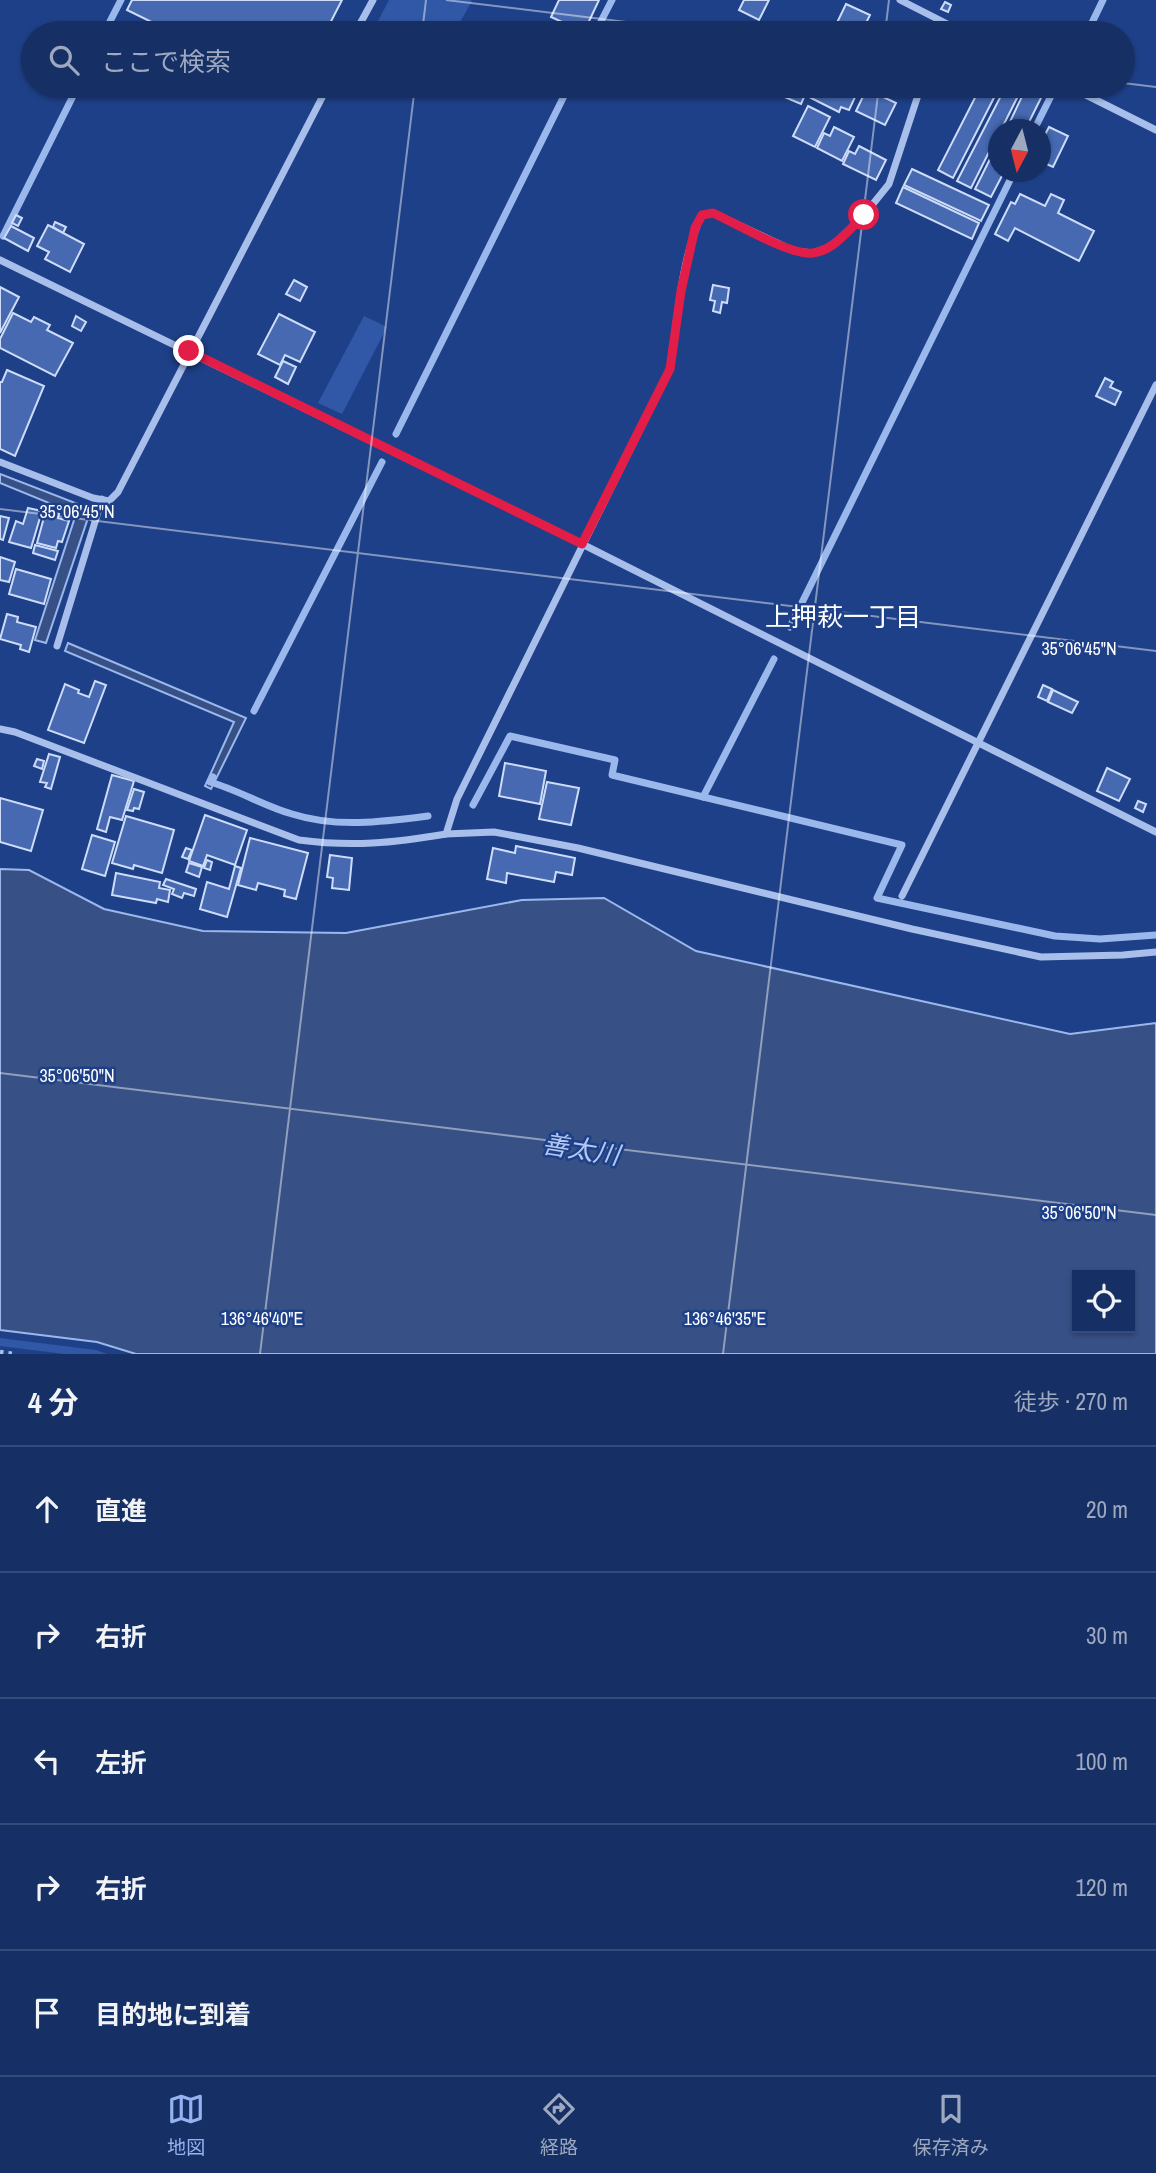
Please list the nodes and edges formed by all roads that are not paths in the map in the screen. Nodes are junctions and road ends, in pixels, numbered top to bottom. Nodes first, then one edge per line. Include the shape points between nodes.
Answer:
1 (373, 0) edge
2 (900, 0) edge
3 (362, 21) edge
4 (940, 21) edge
5 (322, 98) edge
6 (917, 98) edge
7 (1092, 98) edge
8 (1156, 130) edge
9 (0, 260) edge
10 (189, 351) junction
11 (1156, 385) edge
12 (0, 462) edge
13 (102, 499) junction
14 (582, 544) junction
15 (57, 646) dead end
16 (0, 729) edge
17 (977, 742) junction
18 (1156, 832) edge
19 (446, 834) junction
20 (902, 895) dead end
21 (1156, 952) edge

1 - 3 street
2 - 4 street
5 - 10 street
6 - 14 street via 889,184 832,246 813,253 794,251 713,213 702,215 681,291 670,369
7 - 8 street
9 - 10 street
10 - 13 street via 118,492 109,501
10 - 14 street
11 - 17 street
12 - 13 street
13 - 15 street
14 - 17 street
14 - 19 street via 457,799
16 - 19 street via 299,840 362,845
17 - 18 street
17 - 20 street
19 - 21 street via 494,832 578,848 1041,957

